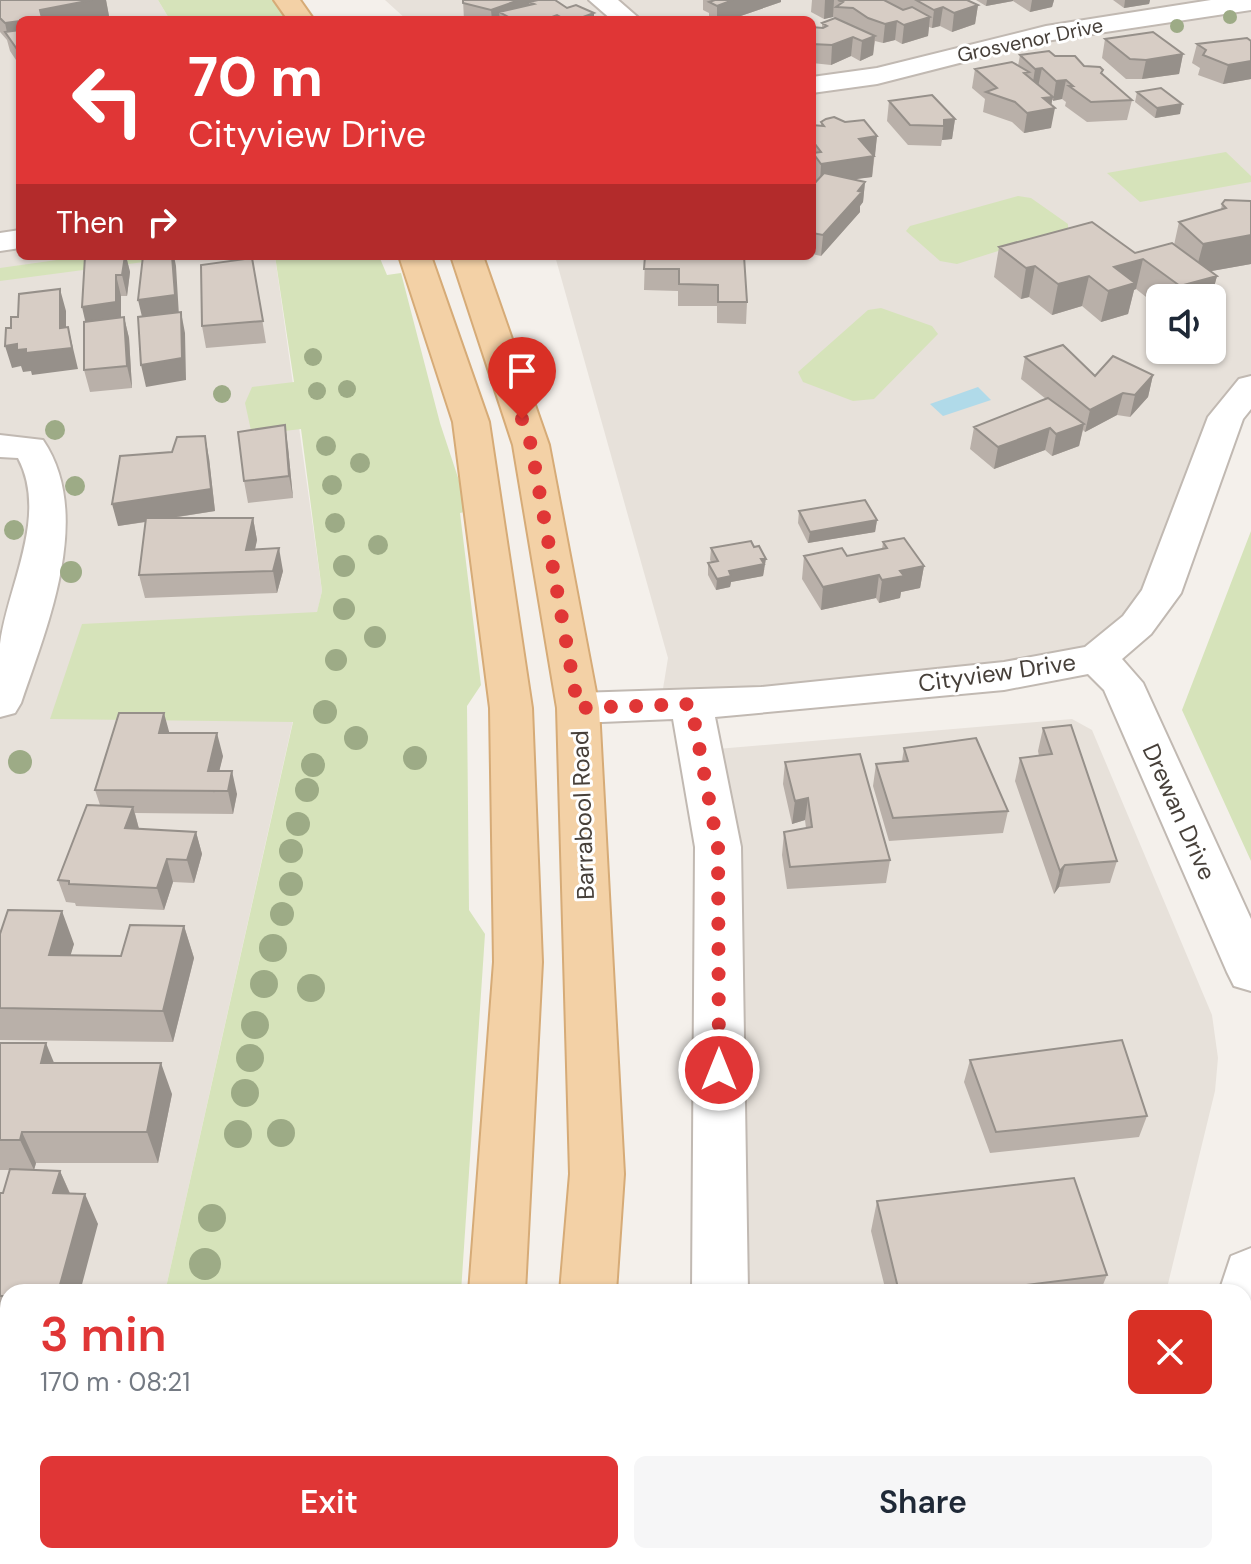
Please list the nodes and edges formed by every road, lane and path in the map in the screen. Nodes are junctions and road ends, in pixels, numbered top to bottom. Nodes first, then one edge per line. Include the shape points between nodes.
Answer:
1 (602, 0) edge
2 (1251, 2) edge
3 (623, 16) edge
4 (816, 85) edge
5 (416, 260) edge
6 (468, 260) edge
7 (1251, 386) edge
8 (15, 447) edge
9 (1097, 659) junction
10 (0, 703) edge
11 (691, 704) junction
12 (511, 708) junction
13 (578, 708) junction
14 (1251, 972) edge
15 (498, 1284) edge
16 (589, 1284) edge
17 (720, 1284) edge

1 - 3 street
2 - 4 street, Grosvenor Drive via 1036,36 858,83
5 - 12 main road via 471,422
6 - 13 main road, Barrabool Road via 531,445
7 - 9 street, Cityview Drive via 1226,417 1161,593 1137,625
8 - 10 street via 42,471 45,524 34,594
9 - 11 street, Cityview Drive via 1004,676
9 - 14 street, Drewan Drive via 1122,683
11 - 13 street, Cityview Drive
11 - 17 street via 718,847
12 - 13 main road
12 - 15 main road via 518,962
13 - 16 main road, Barrabool Road via 597,1174

